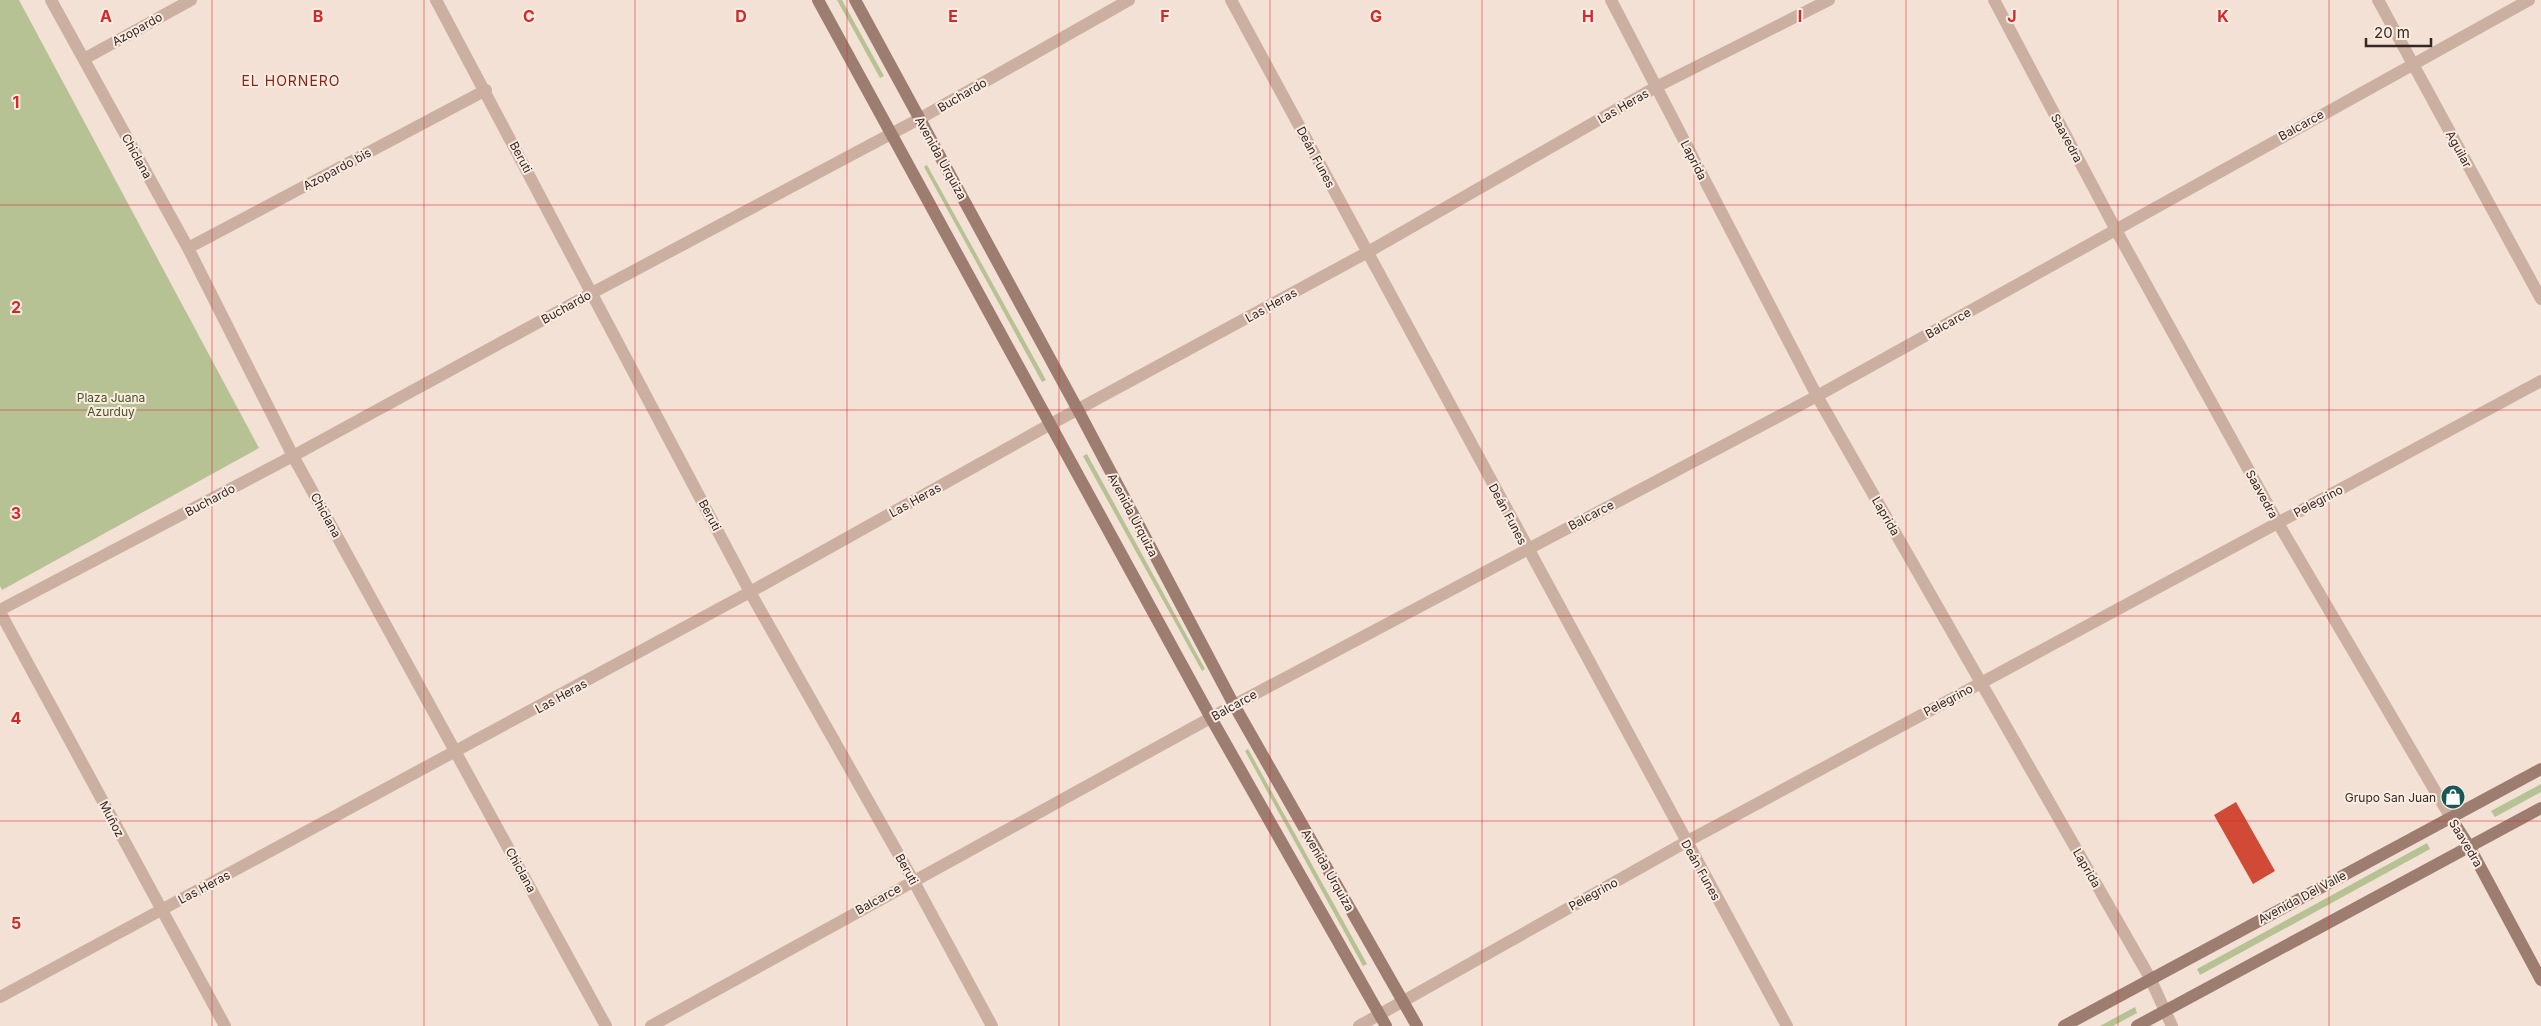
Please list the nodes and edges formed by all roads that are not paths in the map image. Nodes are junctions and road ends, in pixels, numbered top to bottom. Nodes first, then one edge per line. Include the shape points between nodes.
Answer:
1 (51, 0) edge
2 (191, 0) edge
3 (436, 0) edge
4 (818, 0) edge
5 (855, 0) edge
6 (1129, 0) edge
7 (1231, 0) edge
8 (1611, 0) edge
9 (1829, 0) edge
10 (1994, 0) edge
11 (2378, 0) edge
12 (2529, 0) edge
13 (84, 59) junction
14 (2412, 63) junction
15 (1656, 87) junction
16 (486, 90) junction
17 (919, 119) junction
18 (890, 134) junction
19 (2116, 230) junction
20 (188, 248) junction
21 (1368, 252) junction
22 (592, 293) junction
23 (2541, 299) edge
24 (2541, 381) edge
25 (1817, 396) junction
26 (1078, 410) junction
27 (1049, 424) junction
28 (293, 456) junction
29 (2278, 523) junction
30 (1527, 549) junction
31 (750, 592) junction
32 (0, 611) edge
33 (1982, 682) junction
34 (1234, 705) junction
35 (1211, 718) junction
36 (456, 752) junction
37 (2541, 769) edge
38 (2541, 808) edge
39 (2451, 818) junction
40 (1686, 842) junction
41 (2469, 846) junction
42 (913, 880) junction
43 (161, 910) junction
44 (2150, 978) junction
45 (2541, 980) edge
46 (0, 997) edge
47 (1403, 1000) junction
48 (2164, 1011) junction
49 (1382, 1021) edge
50 (225, 1026) edge
51 (606, 1026) edge
52 (651, 1026) edge
53 (992, 1026) edge
54 (1359, 1026) edge
55 (1417, 1026) edge
56 (1787, 1026) edge
57 (2064, 1026) edge
58 (2137, 1026) edge
59 (2172, 1026) edge

1 - 13 street, Chiclana
2 - 13 street, Azopardo
3 - 16 street, Beruti
4 - 18 main road
5 - 17 main road, Avenida Urquiza
6 - 17 street, Buchardo
7 - 21 street, Deán Funes
8 - 15 street, Laprida
9 - 15 street, Las Heras
10 - 19 street, Saavedra
11 - 14 street, Aguilar
12 - 14 street, Balcarce
13 - 20 street, Chiclana
14 - 19 street, Balcarce
14 - 23 street, Aguilar
15 - 21 street, Las Heras
15 - 25 street, Laprida
16 - 20 street, Azopardo bis
16 - 22 street, Beruti
17 - 18 street, Buchardo
17 - 26 main road, Avenida Urquiza
18 - 22 street, Buchardo
18 - 27 main road
19 - 25 street, Balcarce
19 - 29 street, Saavedra
20 - 28 street, Chiclana
21 - 26 street, Las Heras
21 - 30 street, Deán Funes
22 - 28 street, Buchardo
22 - 31 street, Beruti
24 - 29 street, Pelegrino
25 - 30 street, Balcarce
25 - 33 street, Laprida
26 - 27 street, Las Heras
26 - 34 main road, Avenida Urquiza
27 - 31 street, Las Heras
27 - 35 main road
28 - 32 street, Buchardo
28 - 36 street, Chiclana
29 - 33 street, Pelegrino
29 - 39 street, Saavedra
30 - 34 street, Balcarce
30 - 40 street, Deán Funes
31 - 36 street, Las Heras
31 - 42 street, Beruti
32 - 43 street, Muñoz
33 - 40 street, Pelegrino
33 - 44 street, Laprida
34 - 35 street, Balcarce
34 - 47 main road, Avenida Urquiza
35 - 42 street, Balcarce
35 - 49 main road
36 - 43 street, Las Heras
36 - 51 street, Chiclana
37 - 39 main road, Avenida Del Valle
38 - 41 main road
39 - 41 main road, Saavedra
39 - 44 main road, Avenida Del Valle
40 - 47 street, Pelegrino
40 - 56 street, Deán Funes
41 - 45 main road, Saavedra
41 - 48 main road
42 - 52 street, Balcarce
42 - 53 street, Beruti
43 - 46 street, Las Heras
43 - 50 street, Muñoz
44 - 48 street, Laprida
44 - 57 main road, Avenida Del Valle
47 - 49 street, Pelegrino
47 - 55 main road, Avenida Urquiza
48 - 58 main road
48 - 59 street, Laprida
49 - 54 street, Pelegrino

